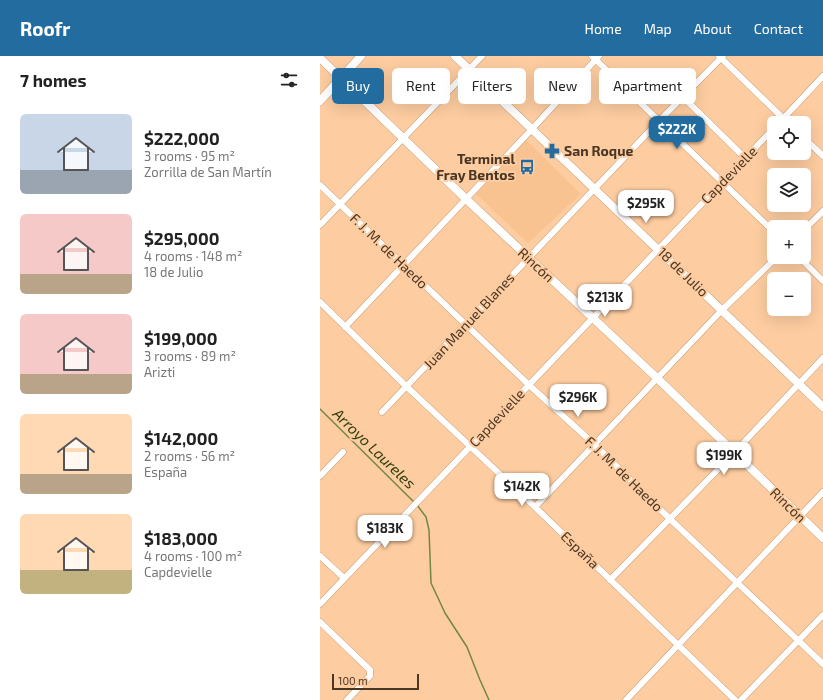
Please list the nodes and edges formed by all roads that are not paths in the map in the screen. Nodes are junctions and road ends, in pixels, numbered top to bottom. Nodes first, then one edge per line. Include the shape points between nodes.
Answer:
1 (361, 56) edge
2 (455, 56) edge
3 (482, 56) edge
4 (596, 57) edge
5 (721, 57) edge
6 (320, 58) edge
7 (350, 68) edge
8 (467, 68) edge
9 (471, 68) edge
10 (332, 69) edge
11 (823, 76) edge
12 (458, 81) edge
13 (696, 83) edge
14 (332, 88) edge
15 (320, 101) edge
16 (368, 104) edge
17 (505, 104) edge
18 (676, 104) edge
19 (690, 104) edge
20 (776, 116) edge
21 (786, 116) edge
22 (659, 121) junction
23 (532, 129) junction
24 (767, 135) edge
25 (403, 138) junction
26 (811, 145) edge
27 (823, 156) edge
28 (745, 158) junction
29 (722, 182) junction
30 (320, 185) edge
31 (594, 189) junction
32 (466, 199) junction
33 (340, 204) junction
34 (823, 211) edge
35 (811, 223) edge
36 (320, 225) edge
37 (767, 225) edge
38 (658, 249) junction
39 (529, 258) junction
40 (403, 264) junction
41 (770, 264) edge
42 (806, 264) edge
43 (823, 281) edge
44 (320, 302) edge
45 (722, 310) junction
46 (592, 318) junction
47 (466, 325) junction
48 (344, 327) junction
49 (823, 358) edge
50 (658, 379) junction
51 (800, 384) junction
52 (529, 385) junction
53 (407, 387) junction
54 (823, 407) edge
55 (382, 412) dead end
56 (594, 444) junction
57 (471, 447) junction
58 (343, 452) dead end
59 (734, 453) junction
60 (320, 476) edge
61 (823, 492) edge
62 (535, 507) junction
63 (800, 516) junction
64 (670, 519) junction
65 (823, 538) edge
66 (320, 556) edge
67 (344, 578) junction
68 (610, 580) junction
69 (738, 583) junction
70 (320, 604) edge
71 (823, 615) edge
72 (320, 622) edge
73 (798, 640) junction
74 (678, 646) junction
75 (823, 664) edge
76 (347, 700) edge
77 (626, 700) edge
78 (735, 700) edge
79 (741, 700) edge

1 - 7 street
2 - 8 street, 18 de Julio
3 - 9 street
4 - 22 street
4 - 23 street
5 - 13 street, Juan Manuel Blanes
5 - 20 street
6 - 10 street, Rincón
11 - 21 street
12 - 25 street
14 - 15 street
16 - 25 street, Rincón
17 - 23 street, 18 de Julio
18 - 22 street, Juan Manuel Blanes
19 - 28 street
22 - 29 street
22 - 31 street, Juan Manuel Blanes
23 - 31 street, 18 de Julio
23 - 32 street
24 - 28 street, Capdevielle
25 - 32 street, Rincón
25 - 33 street
26 - 27 street
28 - 29 street, Capdevielle
29 - 37 street
29 - 38 street, Capdevielle
30 - 33 street, F. J. M. de Haedo
31 - 38 street, 18 de Julio
31 - 39 street, Juan Manuel Blanes
32 - 39 street, Rincón
32 - 40 street
33 - 36 street
33 - 40 street, F. J. M. de Haedo
34 - 35 street
38 - 45 street, 18 de Julio
38 - 46 street, Capdevielle
39 - 46 street, Rincón
39 - 47 street, Juan Manuel Blanes
40 - 47 street, F. J. M. de Haedo
40 - 48 street
41 - 45 street
42 - 43 street
44 - 48 street, España
45 - 50 street
45 - 51 street, 18 de Julio
46 - 50 street, Rincón
46 - 52 street, Capdevielle
47 - 52 street, F. J. M. de Haedo
47 - 53 street, Juan Manuel Blanes
48 - 53 street, España
49 - 51 street
50 - 56 street
50 - 59 street, Rincón
51 - 54 street, 18 de Julio
51 - 59 street
52 - 56 street, F. J. M. de Haedo
52 - 57 street, Capdevielle
53 - 55 street, Juan Manuel Blanes
53 - 57 street, España
56 - 62 street
56 - 64 street, F. J. M. de Haedo
57 - 62 street, España
57 - 67 street, Capdevielle
58 - 60 street
59 - 63 street, Rincón
59 - 64 street
61 - 63 street
62 - 68 street, España
63 - 65 street, Rincón
63 - 69 street
64 - 68 street
64 - 69 street, F. J. M. de Haedo
66 - 67 street
67 - 70 street, Capdevielle
68 - 74 street, España
69 - 73 street, F. J. M. de Haedo
69 - 74 street
71 - 73 street
72 - 76 street via 370,670 370,676
73 - 75 street, F. J. M. de Haedo
73 - 79 street
74 - 77 street
74 - 78 street, España

